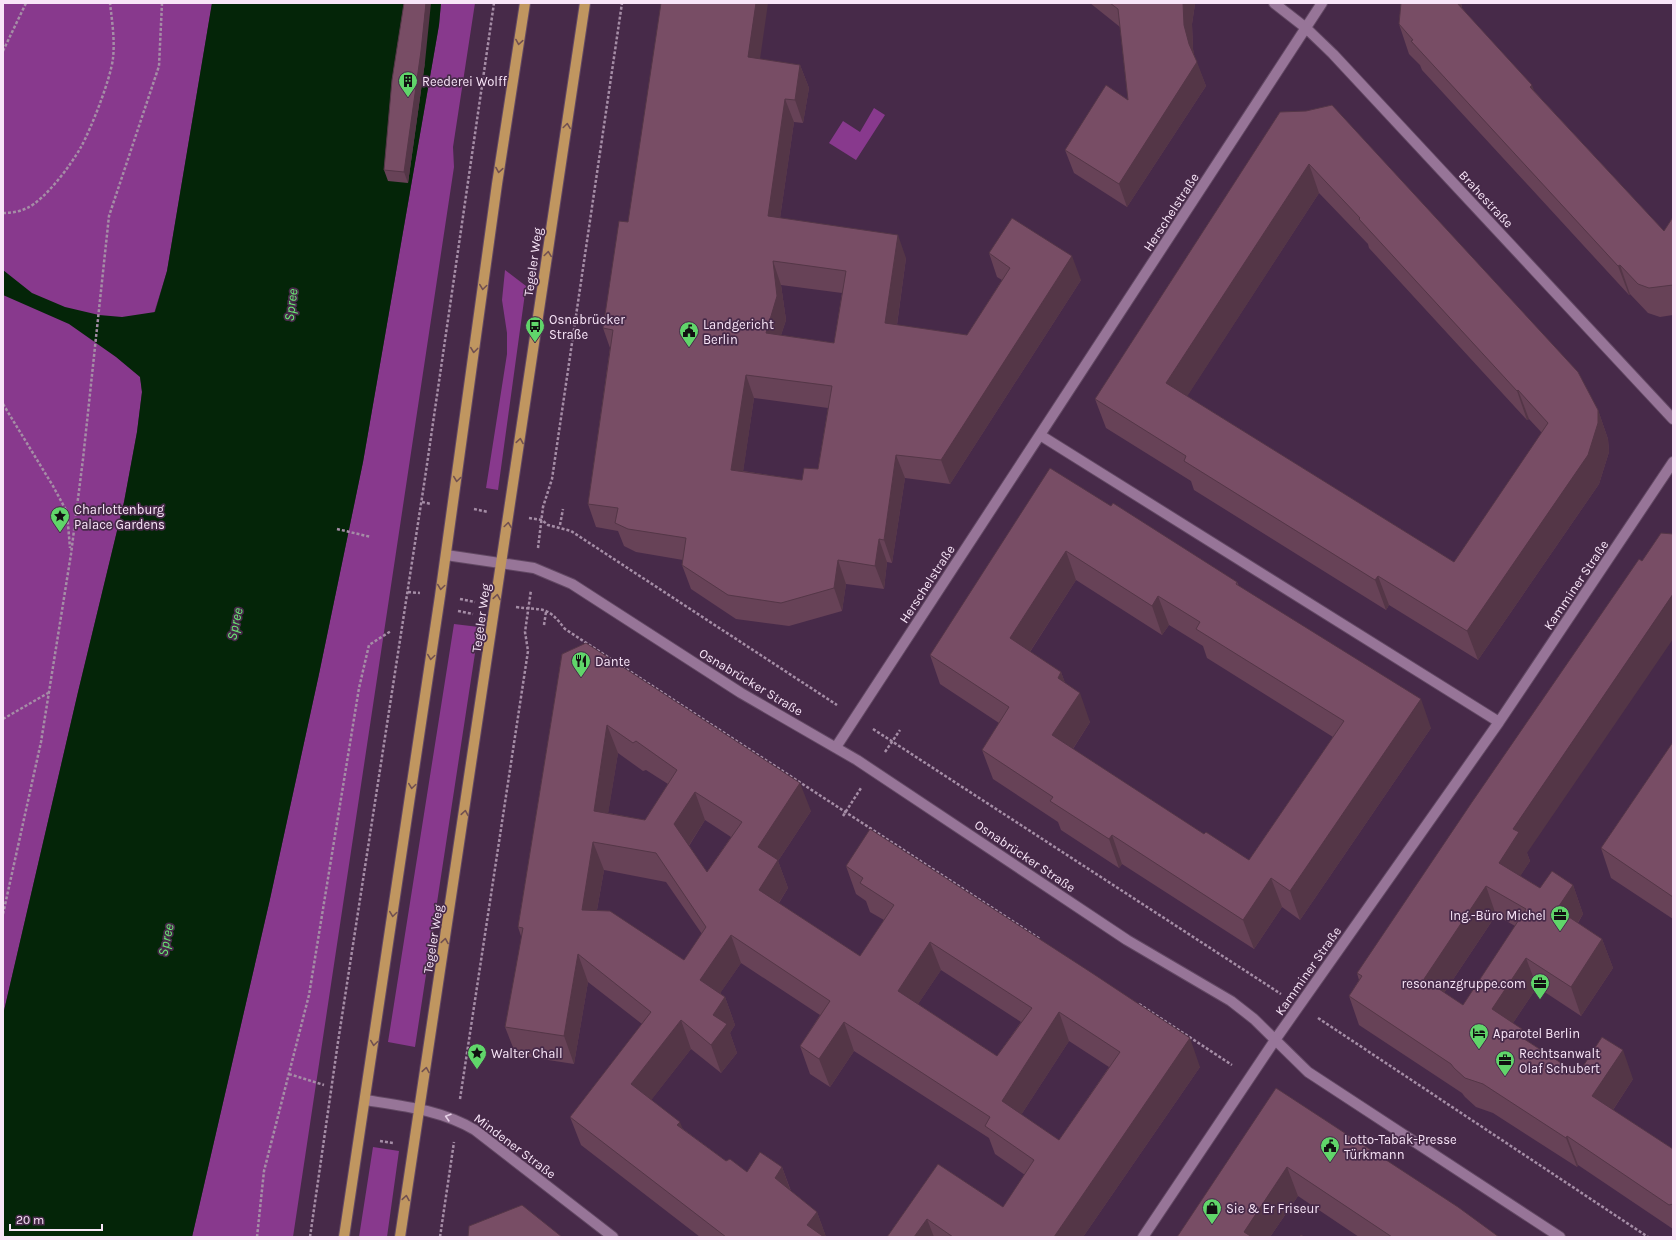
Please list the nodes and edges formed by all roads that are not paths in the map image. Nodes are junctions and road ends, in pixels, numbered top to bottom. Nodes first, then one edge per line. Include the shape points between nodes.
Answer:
1 (525, 3) edge
2 (585, 3) edge
3 (1274, 3) edge
4 (1322, 3) edge
5 (1306, 28) junction
6 (1673, 419) edge
7 (1040, 435) junction
8 (1673, 462) edge
9 (446, 555) junction
10 (502, 563) junction
11 (1499, 722) junction
12 (836, 747) junction
13 (1275, 1040) junction
14 (365, 1100) junction
15 (420, 1109) junction
16 (344, 1237) edge
17 (400, 1237) edge
18 (613, 1237) edge
19 (1143, 1237) edge
20 (1560, 1237) edge

1 -> 9 main road via 496,191
10 -> 2 main road, Tegeler Weg
3 - 5 street, Brahestraße
4 - 5 street, Herschelstraße
5 - 6 street, Brahestraße
5 - 7 street, Herschelstraße
7 - 11 street
7 - 12 street, Herschelstraße
8 - 11 street, Kamminer Straße
9 - 10 street, Osnabrücker Straße
9 -> 14 main road
10 - 12 street, Osnabrücker Straße via 534,568 572,584 741,693
15 -> 10 main road, Tegeler Weg
11 - 13 street, Kamminer Straße
12 - 13 street, Osnabrücker Straße via 1127,940 1231,1001 1254,1018
13 - 19 street, Kamminer Straße
13 - 20 street, Osnabrücker Straße via 1308,1072
14 - 15 street, Mindener Straße
14 - 16 main road
17 -> 15 main road, Tegeler Weg
18 -> 15 street, Mindener Straße via 475,1130 458,1120

